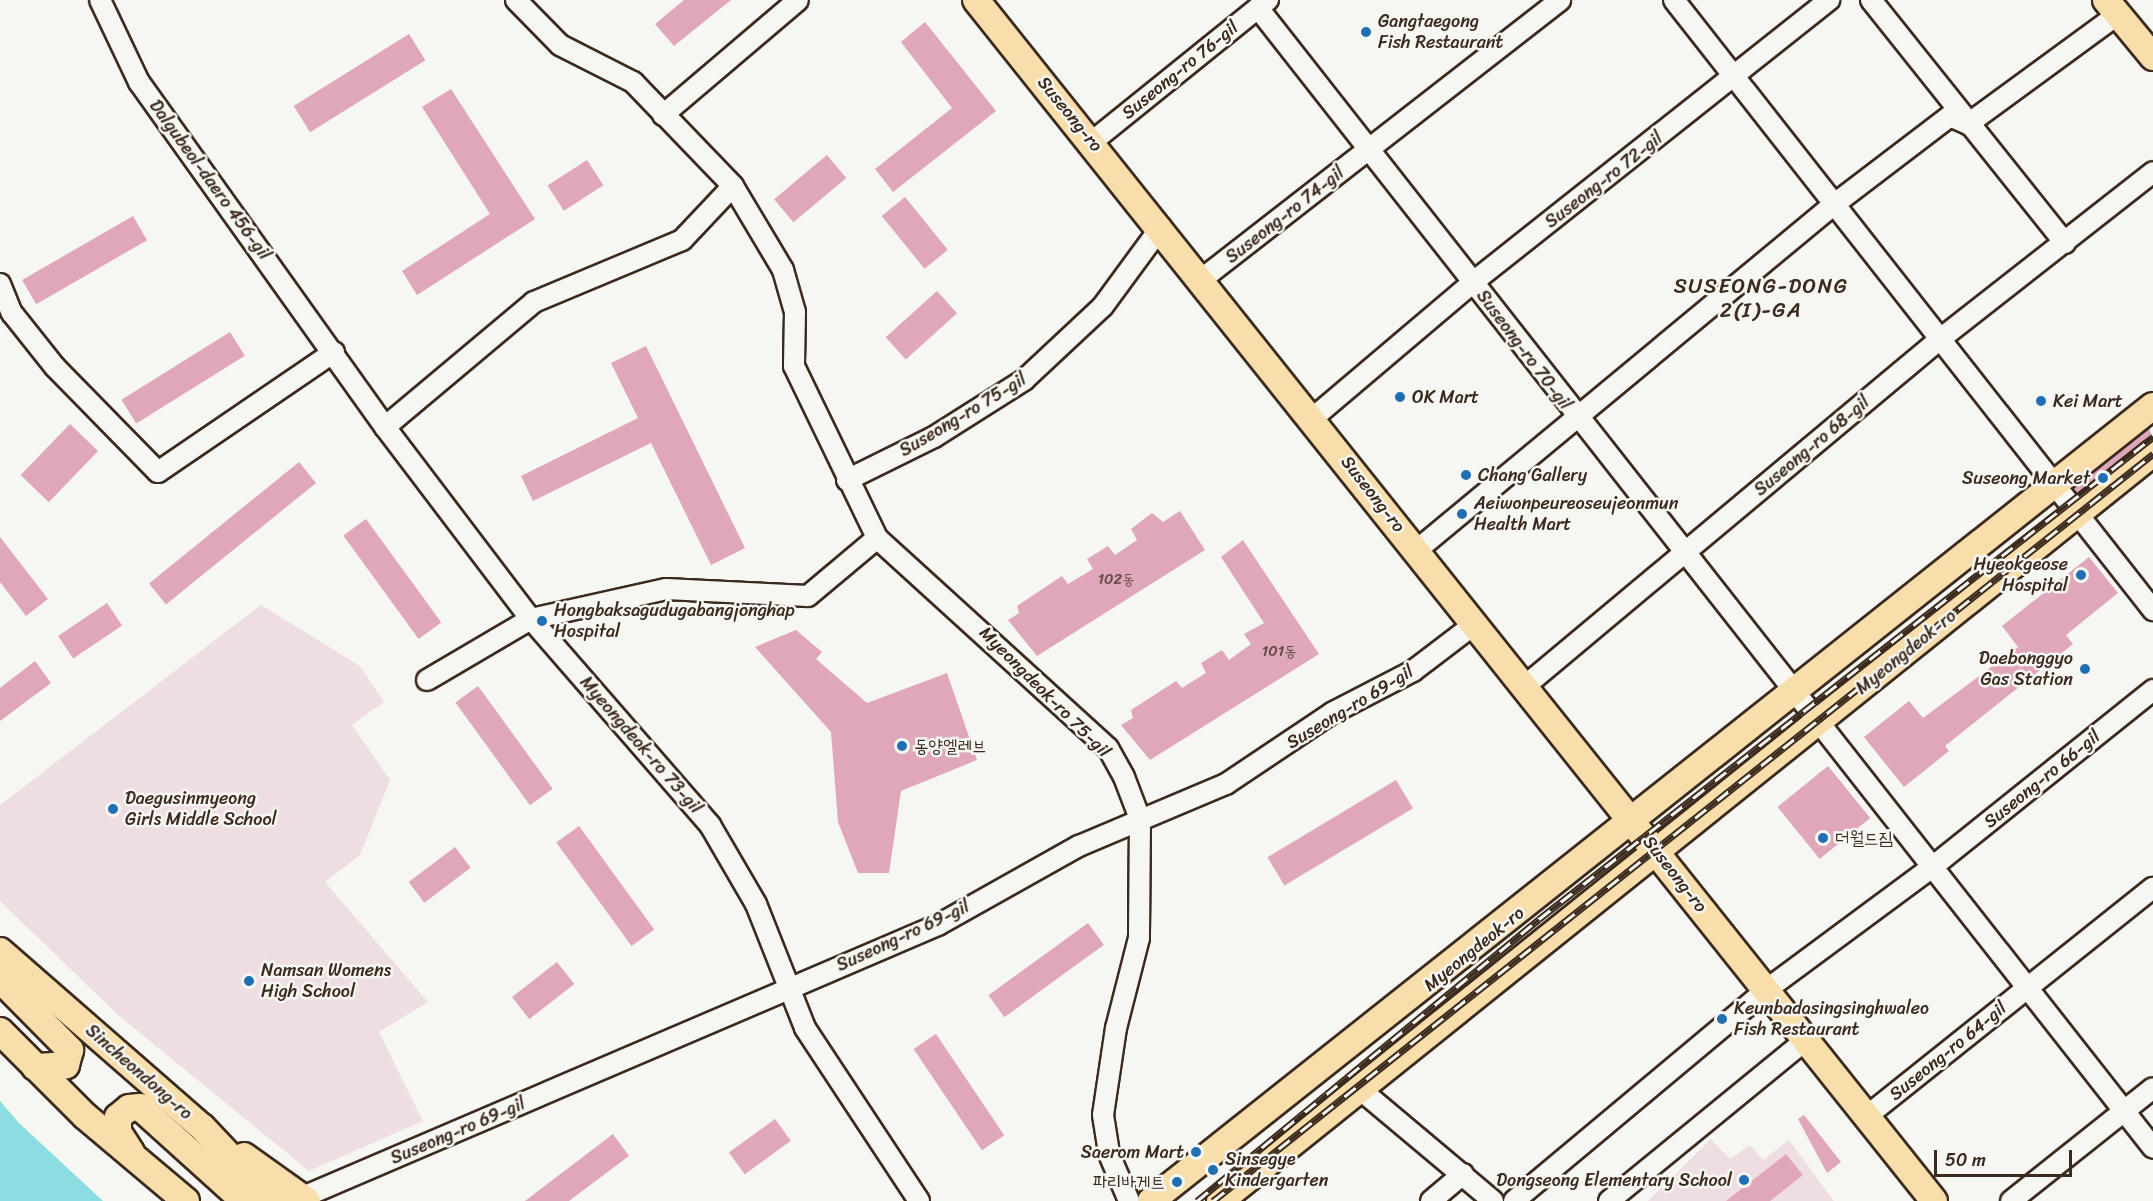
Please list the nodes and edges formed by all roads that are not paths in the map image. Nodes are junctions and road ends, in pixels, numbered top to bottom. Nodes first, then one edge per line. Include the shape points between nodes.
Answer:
1 (100, 0) edge
2 (516, 0) edge
3 (798, 0) edge
4 (976, 0) edge
5 (1560, 0) edge
6 (1674, 0) edge
7 (1829, 0) edge
8 (1870, 0) edge
9 (1263, 4) edge
10 (2111, 7) edge
11 (2153, 57) edge
12 (1735, 77) junction
13 (663, 116) junction
14 (1968, 124) junction
15 (1093, 141) junction
16 (1368, 150) junction
17 (2153, 172) edge
18 (734, 186) junction
19 (1832, 206) junction
20 (1161, 227) junction
21 (2065, 243) junction
22 (1202, 279) junction
23 (1472, 283) junction
24 (0, 284) edge
25 (1939, 340) junction
26 (334, 352) junction
27 (2153, 406) edge
28 (1312, 418) junction
29 (1576, 418) junction
30 (385, 427) junction
31 (2153, 453) edge
32 (847, 480) junction
33 (2056, 485) junction
34 (2077, 511) junction
35 (877, 538) junction
36 (1417, 550) junction
37 (1684, 553) junction
38 (2153, 610) edge
39 (531, 619) junction
40 (1476, 623) junction
41 (427, 681) dead end
42 (1525, 686) junction
43 (2153, 690) edge
44 (1793, 691) junction
45 (1818, 724) junction
46 (1140, 819) junction
47 (1633, 822) junction
48 (1658, 852) junction
49 (1931, 868) junction
50 (2153, 888) edge
51 (0, 951) edge
52 (0, 979) edge
53 (2029, 987) junction
54 (786, 989) junction
55 (1767, 990) junction
56 (0, 1031) edge
57 (1806, 1040) junction
58 (35, 1067) junction
59 (2153, 1088) edge
60 (1362, 1091) junction
61 (2124, 1111) junction
62 (1867, 1116) junction
63 (202, 1127) junction
64 (2153, 1148) edge
65 (133, 1156) junction
66 (1463, 1174) junction
67 (305, 1199) edge
68 (186, 1201) edge
69 (244, 1201) edge
70 (272, 1201) edge
71 (920, 1201) edge
72 (1129, 1201) edge
73 (1151, 1201) edge
74 (1220, 1201) edge
75 (1431, 1201) edge
76 (1492, 1201) edge
77 (1514, 1201) edge
78 (1609, 1201) edge
79 (1934, 1201) edge
80 (2011, 1201) edge

1 - 26 street, Dalgubeol-daero 456-gil via 139,82
2 - 13 street via 560,45 633,82
3 - 13 street
4 - 15 main road, Suseong-ro
5 - 16 street, Suseong-ro 74-gil
6 - 12 street
7 - 12 street, Suseong-ro 72-gil
8 - 14 street
9 - 15 street, Suseong-ro 76-gil
9 - 16 street
10 - 11 main road
10 - 14 street
12 - 19 street
12 - 23 street, Suseong-ro 72-gil
13 - 18 street
14 - 19 street, Suseong-ro 70-gil via 1950,116
14 - 21 street
15 - 20 main road, Suseong-ro
16 - 22 street, Suseong-ro 74-gil
16 - 23 street
17 - 21 street, Suseong-ro 68-gil
18 - 30 street via 682,240 534,302
18 - 32 street via 783,270 795,312 794,366
19 - 25 street
19 - 29 street, Suseong-ro 70-gil
20 - 22 main road, Suseong-ro
20 - 32 street, Suseong-ro 75-gil via 1104,306 1024,380 934,437
21 - 25 street, Suseong-ro 68-gil
22 - 28 main road, Suseong-ro
23 - 28 street, Suseong-ro 72-gil
23 - 29 street, Suseong-ro 70-gil
24 - 26 street via 12,313 56,367 158,472
25 - 33 street
25 - 37 street, Suseong-ro 68-gil
26 - 30 street, Dalgubeol-daero 456-gil
27 - 33 main road, Myeongdeok-ro
28 - 36 main road, Suseong-ro
29 - 36 street, Suseong-ro 70-gil
29 - 37 street
30 - 39 street, Dalgubeol-daero 456-gil
31 - 34 main road, Myeongdeok-ro
32 - 35 street
33 - 34 street
33 - 44 main road, Myeongdeok-ro
34 - 38 street
34 - 45 main road, Myeongdeok-ro
35 - 39 street via 808,596 666,589
35 - 46 street, Myeongdeok-ro 75-gil via 1108,748
36 - 40 main road, Suseong-ro
37 - 42 street, Suseong-ro 68-gil
37 - 44 street
39 - 41 street
39 - 54 street, Myeongdeok-ro 73-gil via 710,825 756,904
40 - 42 main road, Suseong-ro
40 - 46 street, Suseong-ro 69-gil via 1413,671 1332,713 1226,784
42 - 47 main road, Suseong-ro
43 - 49 street, Suseong-ro 66-gil
44 - 45 street
44 - 47 main road, Myeongdeok-ro
45 - 48 main road, Myeongdeok-ro
45 - 49 street
46 - 54 street, Suseong-ro 69-gil via 1079,846 938,925
46 - 72 street, Myeongdeok-ro 75-gil via 1139,938 1116,1028 1103,1115 1109,1154
47 - 48 main road, Suseong-ro
47 - 73 main road, Myeongdeok-ro
48 - 55 main road, Suseong-ro
48 - 60 main road, Myeongdeok-ro
49 - 53 street
49 - 55 street, Suseong-ro 66-gil
50 - 53 street, Suseong-ro 64-gil
51 - 63 main road, Sincheondong-ro
52 - 58 main road via 70,1050 66,1065
53 - 61 street
53 - 62 street, Suseong-ro 64-gil
54 - 67 street, Suseong-ro 69-gil
54 - 71 street, Myeongdeok-ro 73-gil via 805,1028
55 - 57 main road, Suseong-ro
55 - 77 street
56 - 58 main road
57 - 62 main road, Suseong-ro
57 - 78 street
58 - 65 main road
59 - 61 street
60 - 66 street
60 - 74 main road, Myeongdeok-ro
61 - 64 street
61 - 80 street
62 - 79 main road, Suseong-ro
63 - 67 main road
63 - 70 main road, Sincheondong-ro
65 - 68 main road
65 - 69 main road via 118,1132 118,1117 129,1108 140,1107
66 - 75 street
66 - 76 street

